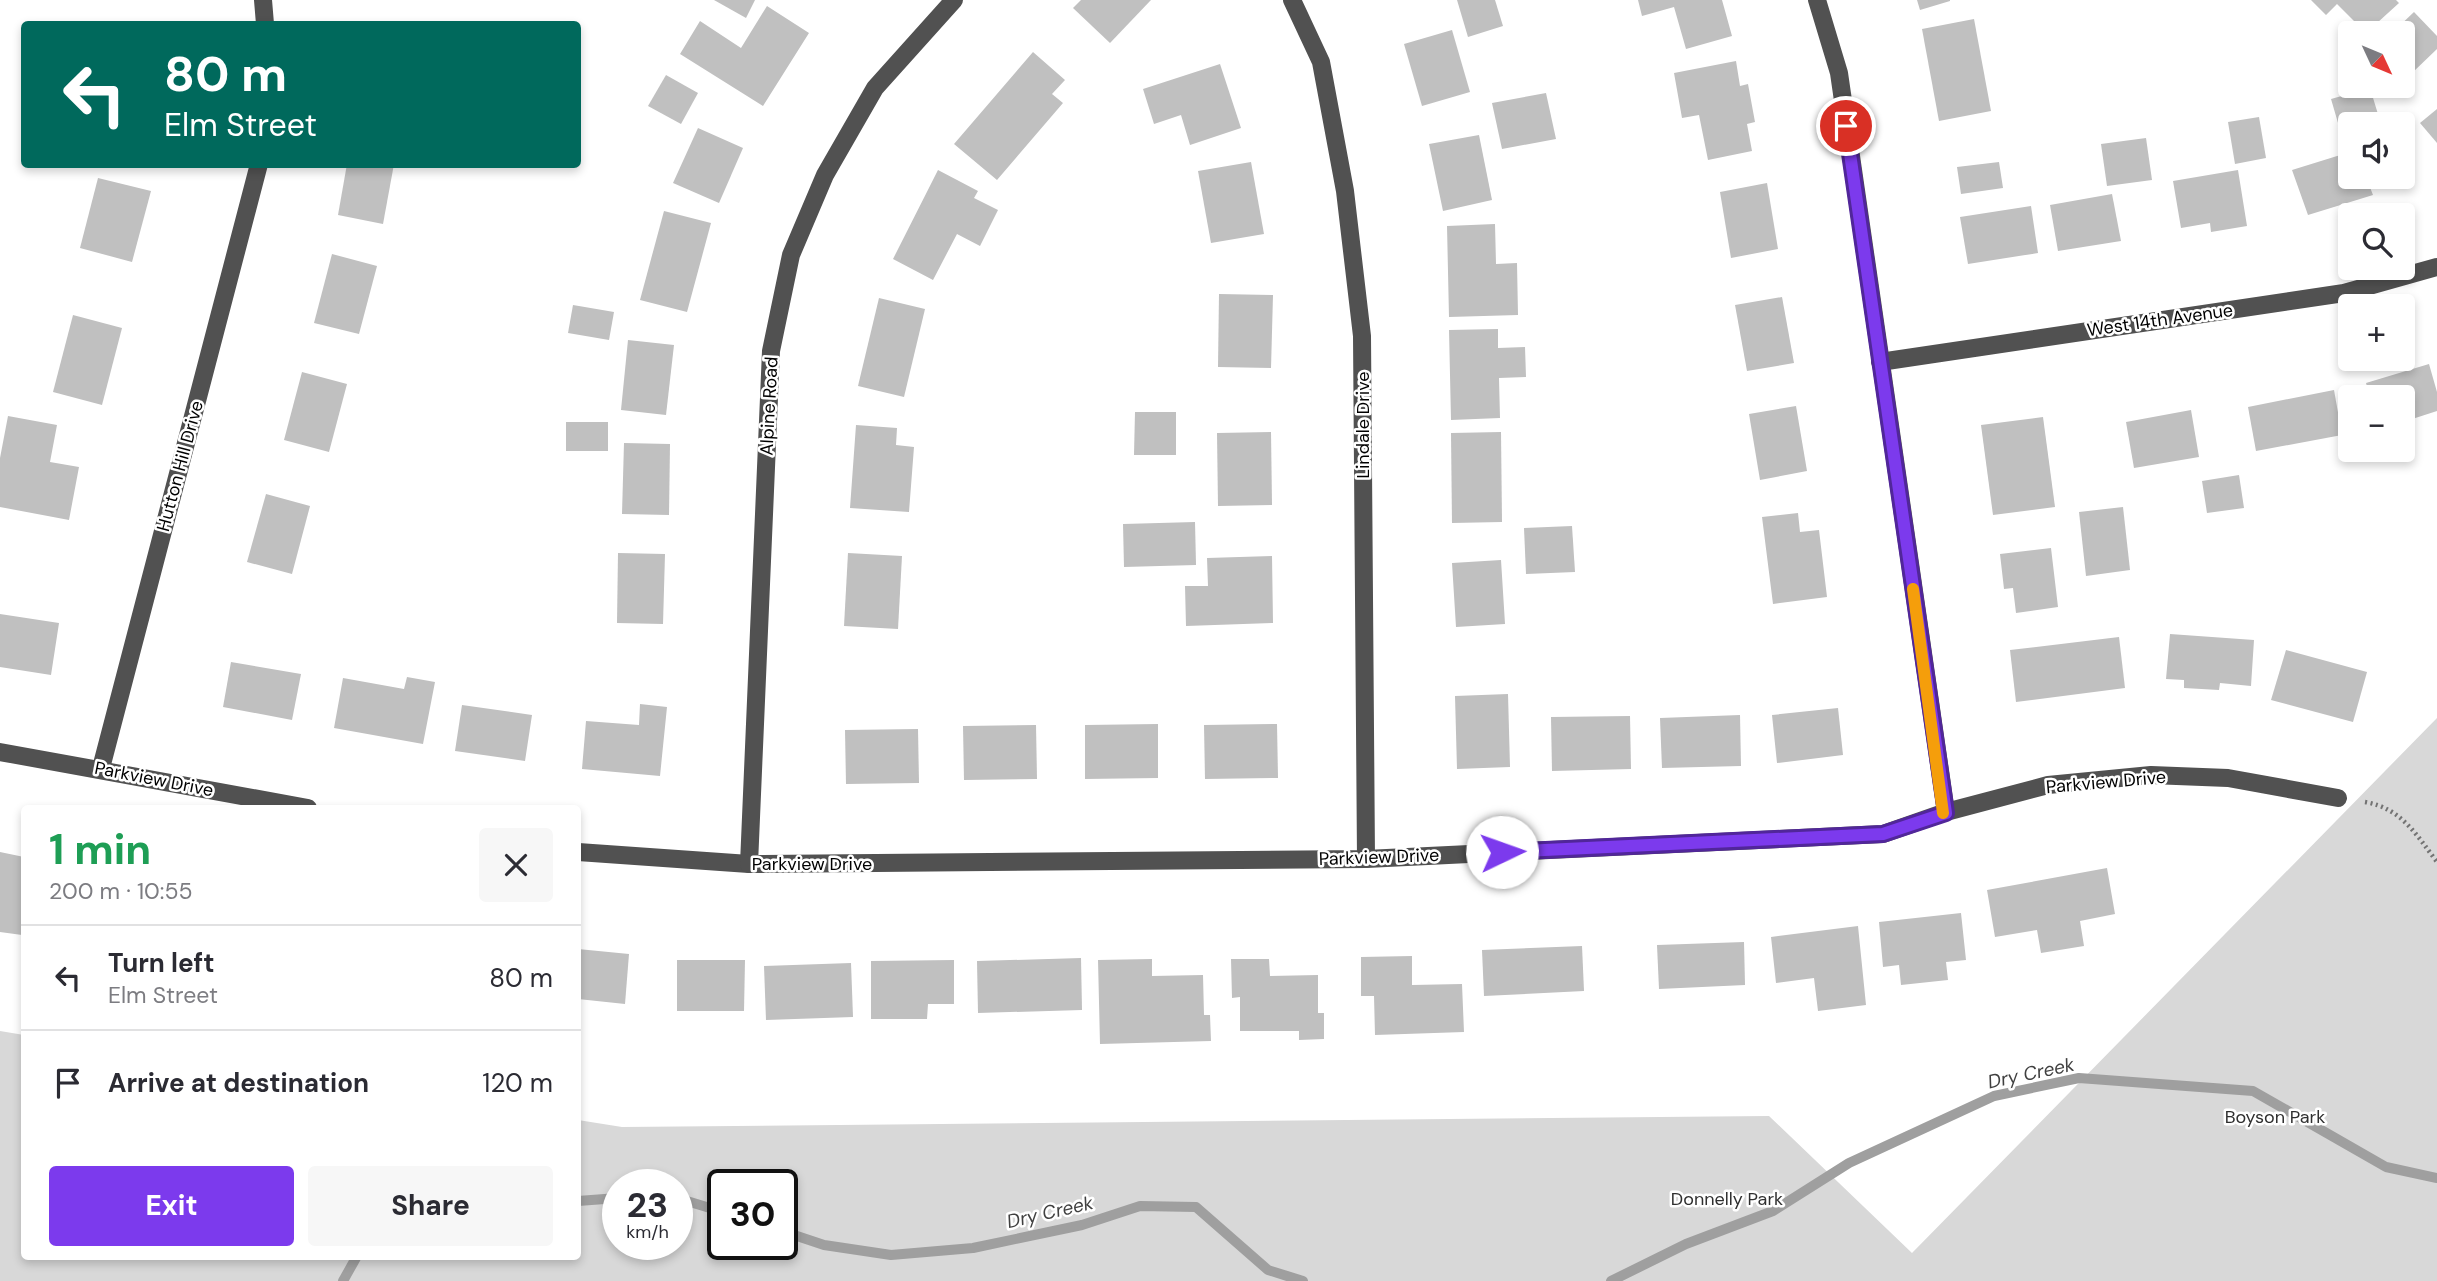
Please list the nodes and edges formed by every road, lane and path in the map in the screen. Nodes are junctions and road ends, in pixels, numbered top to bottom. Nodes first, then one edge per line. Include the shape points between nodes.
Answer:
1 (263, 0) edge
2 (954, 0) edge
3 (1292, 0) edge
4 (1817, 0) edge
5 (265, 21) edge
6 (258, 168) edge
7 (2437, 267) edge
8 (1880, 362) junction
9 (0, 752) edge
10 (101, 768) junction
11 (2339, 798) joint
12 (292, 805) edge
13 (1946, 813) junction
14 (581, 852) edge
15 (1366, 859) junction
16 (2437, 862) edge
17 (749, 864) junction

1 - 5 street
2 - 17 street, Alpine Road via 875,88 825,175 792,255 771,351
3 - 15 street, Lindale Drive via 1321,62 1345,191 1362,336
4 - 8 street via 1839,73
6 - 10 street, Hutton Hill Drive
7 - 8 street, West 14th Avenue via 2344,293
8 - 13 street
9 - 10 street, Parkview Drive
10 - 12 street, Parkview Drive
11 - 13 street, Parkview Drive via 2228,778 2151,775 2048,785
11 - 16 path via 2386,806 2414,831
13 - 15 street, Parkview Drive via 1883,834
14 - 17 street, Parkview Drive
15 - 17 street, Parkview Drive

